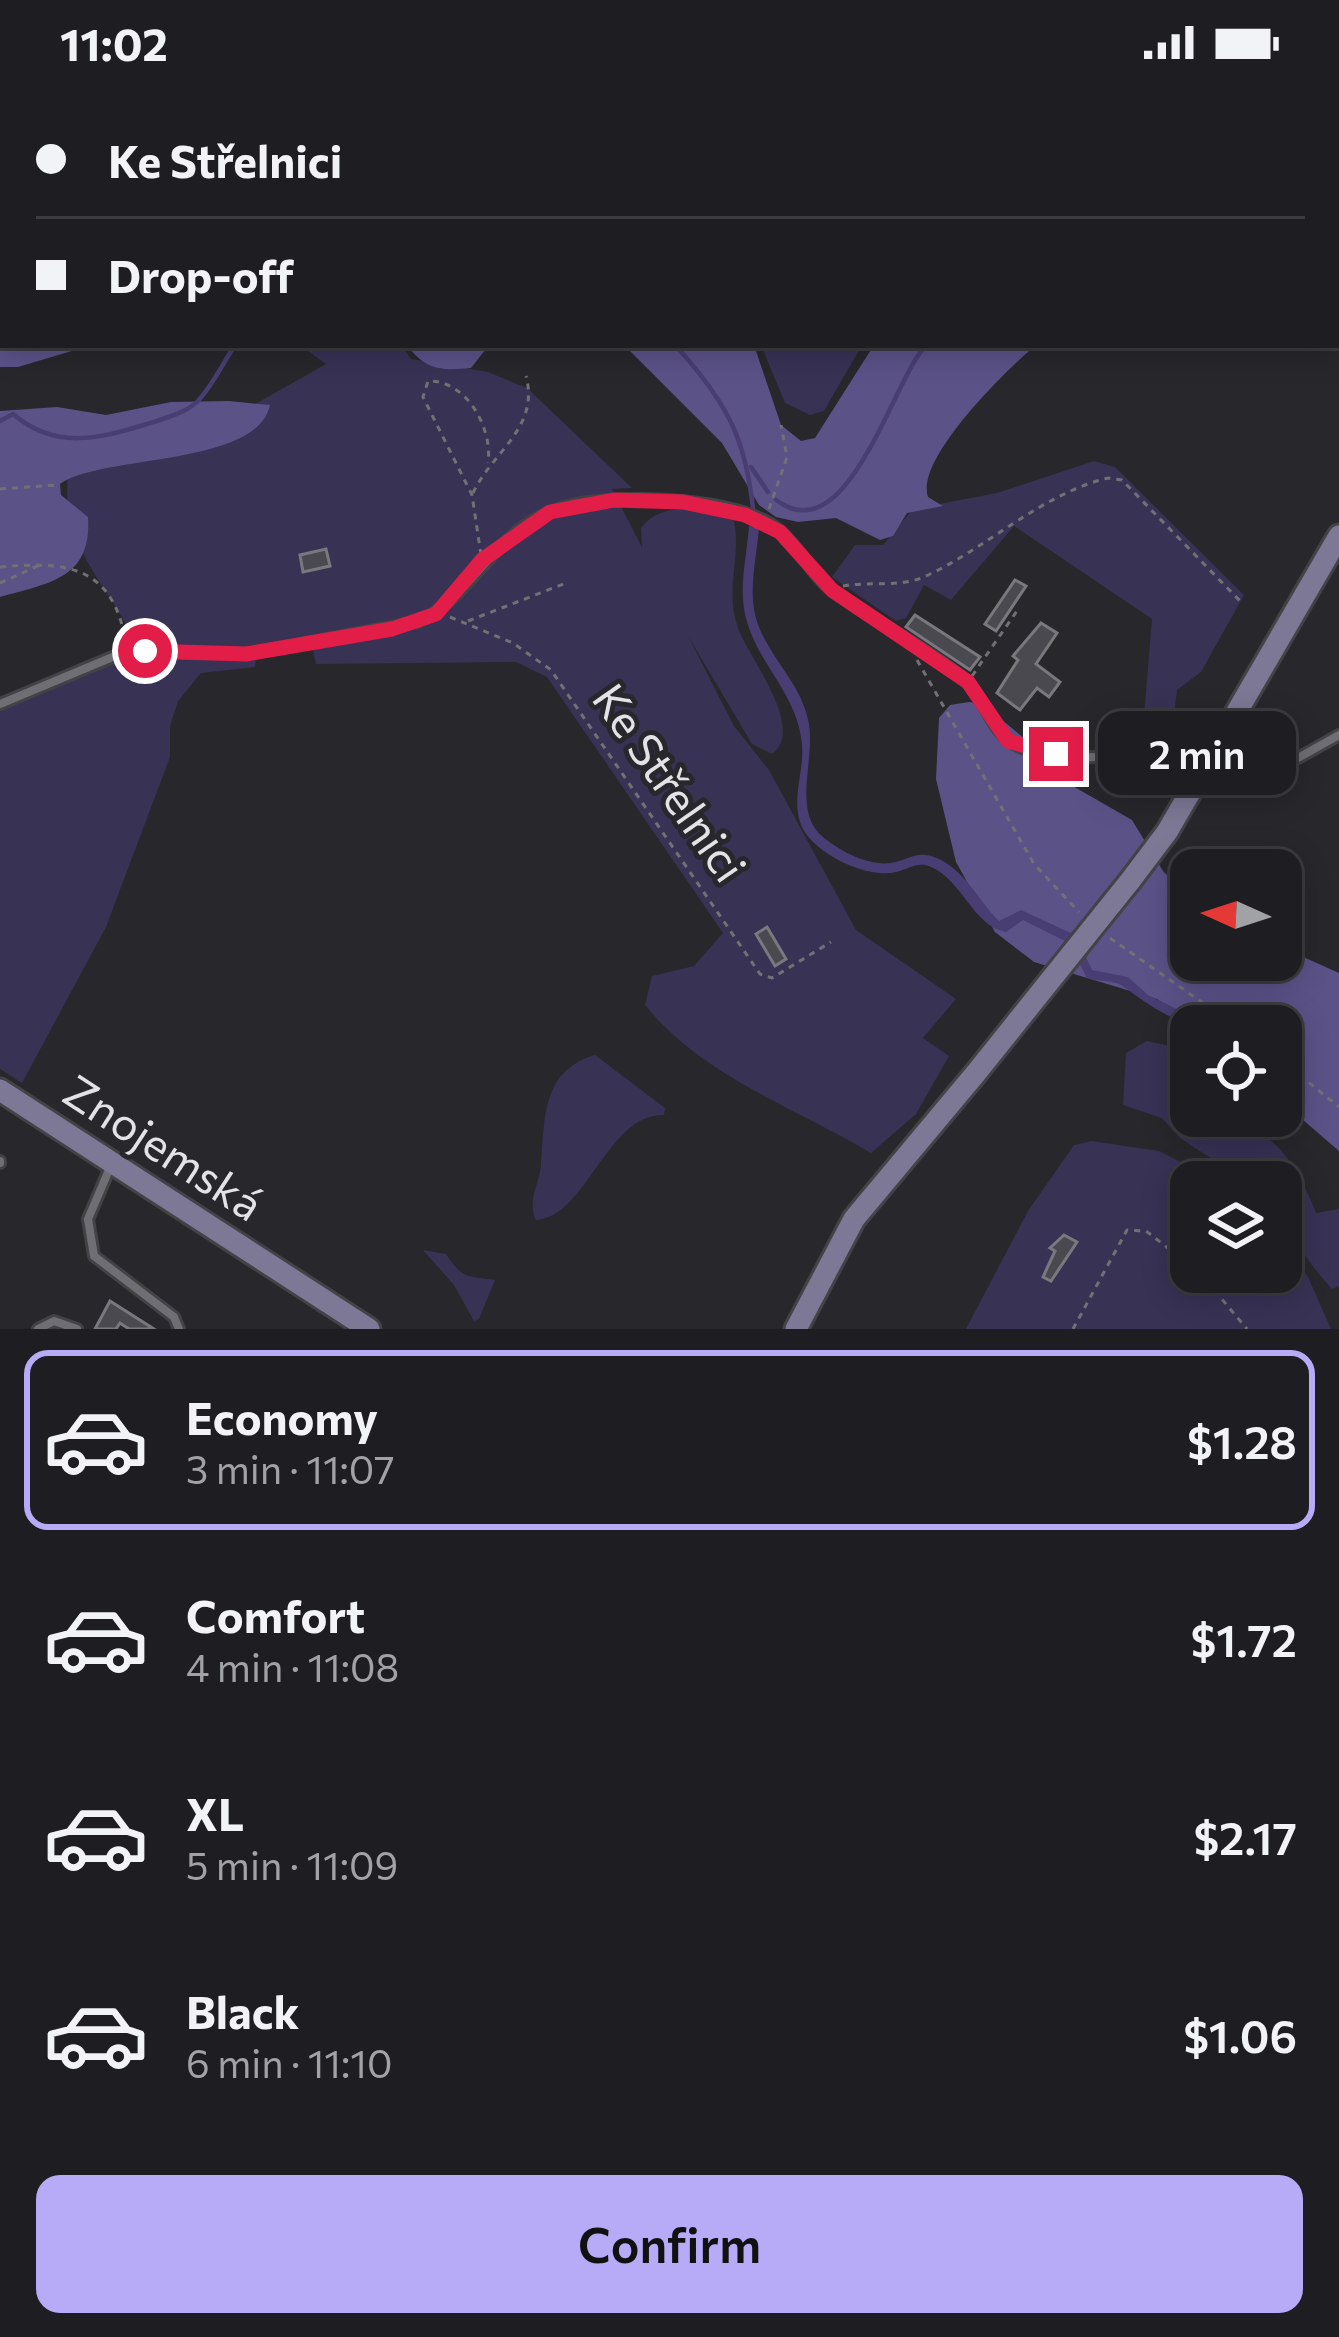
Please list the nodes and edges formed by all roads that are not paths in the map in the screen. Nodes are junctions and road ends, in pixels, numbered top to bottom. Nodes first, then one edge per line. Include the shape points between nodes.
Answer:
1 (1339, 536) edge
2 (0, 704) edge
3 (1226, 732) junction
4 (1339, 735) edge
5 (0, 1090) edge
6 (112, 1161) junction
7 (38, 1329) edge
8 (76, 1329) edge
9 (178, 1329) edge
10 (369, 1329) edge
11 (796, 1329) edge

1 - 3 main road
2 - 3 lane, bridge via 127,651 285,650 392,629 436,614 482,560 550,512 614,500 683,502 764,522 832,590 968,682 1008,741 1040,752 1154,749 1173,743 1185,718
3 - 4 lane, bridge via 1298,758
3 - 11 main road, bridge via 1130,881 854,1220
5 - 6 main road, Znojemská
6 - 9 lane via 88,1219 94,1256 174,1317
6 - 10 main road, Znojemská
7 - 8 lane via 53,1321

